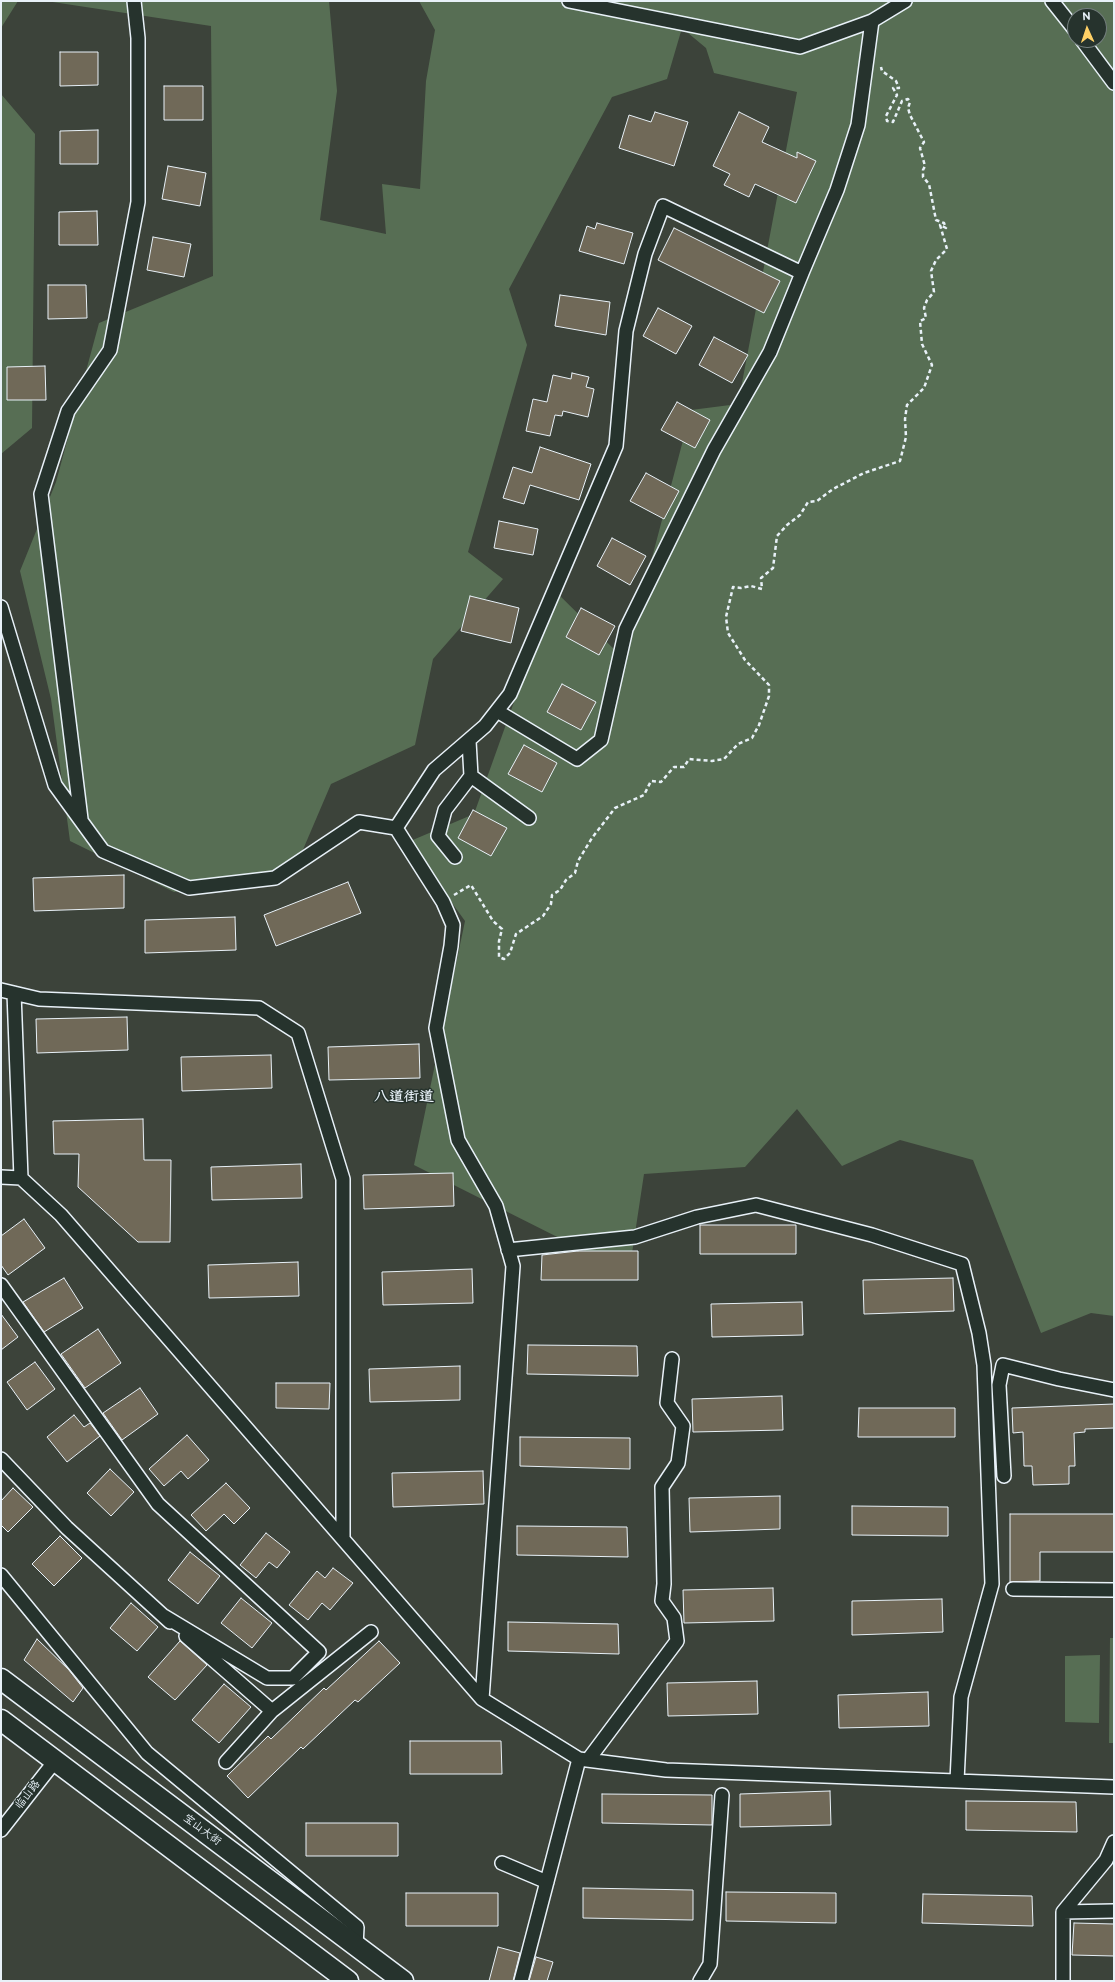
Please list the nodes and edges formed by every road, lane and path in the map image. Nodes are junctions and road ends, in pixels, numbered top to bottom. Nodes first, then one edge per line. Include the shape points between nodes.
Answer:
1 (134, 1) edge
2 (569, 1) edge
3 (905, 1) edge
4 (1052, 1) edge
5 (1067, 20) edge
6 (872, 21) junction
7 (1088, 48) edge
8 (880, 64) dead end
9 (1114, 83) edge
10 (802, 273) junction
11 (1, 606) edge
12 (497, 711) junction
13 (468, 741) junction
14 (471, 776) junction
15 (529, 818) dead end
16 (81, 821) junction
17 (396, 828) junction
18 (454, 857) dead end
19 (444, 902) junction
20 (7, 992) edge
21 (1, 1177) edge
22 (21, 1178) junction
23 (508, 1250) junction
24 (1, 1285) edge
25 (672, 1359) dead end
26 (1114, 1390) edge
27 (1, 1459) edge
28 (1004, 1476) dead end
29 (343, 1539) junction
30 (1, 1575) edge
31 (1014, 1590) dead end
32 (1114, 1590) edge
33 (164, 1616) junction
34 (371, 1632) dead end
35 (1, 1679) edge
36 (482, 1699) junction
37 (272, 1711) junction
38 (1, 1720) edge
39 (583, 1760) junction
40 (55, 1761) junction
41 (226, 1762) dead end
42 (957, 1781) junction
43 (1114, 1787) edge
44 (722, 1795) dead end
45 (1, 1830) edge
46 (1114, 1842) edge
47 (502, 1863) dead end
48 (547, 1882) junction
49 (1114, 1911) edge
50 (1063, 1912) junction
51 (356, 1946) junction
52 (348, 1981) edge
53 (403, 1981) edge
54 (521, 1981) edge
55 (700, 1981) edge
56 (1063, 1981) edge

1 - 16 street via 138,38 138,202 110,350 68,411 41,494
2 - 6 street via 800,47
3 - 6 street
4 - 5 street
6 - 10 street via 858,125 837,190
7 - 9 street
8 - 19 path via 882,71 896,81 899,88 893,88 897,95 886,116 887,120 893,122 902,101 908,99 910,115 924,142 920,148 925,166 923,177 929,184 936,220 944,223 946,228 940,225 947,249 936,260 931,271 934,292 924,308 926,318 920,321 922,344 932,365 924,388 907,406 906,437 900,461 864,473 816,501 808,502 800,515 777,536 772,568 761,578 762,589 751,586 733,587 726,617 728,633 745,660 769,685 769,696 752,738 738,744 724,759 689,759 684,767 674,767 661,782 651,781 644,795 615,808 592,838 578,861 575,873 552,895 551,904 543,916 516,934 510,953 504,960 499,957 502,929 493,921 471,885
10 - 12 street via 770,352 714,450 626,629 601,740 578,759
10 - 12 street via 663,206 645,254 626,331 616,446 510,694
11 - 16 street via 55,785
12 - 13 street
13 - 14 street
13 - 17 street via 434,770
14 - 15 street
14 - 18 street via 445,810 438,836
16 - 17 street via 103,851 189,888 275,878 358,822
17 - 19 street
19 - 23 street via 453,925 452,946 436,1028 458,1140 496,1206
20 - 22 street
20 - 29 street via 39,999 259,1008 298,1034 344,1179
21 - 22 street
22 - 29 street via 66,1221
23 - 36 street via 512,1266
23 - 42 street via 635,1236 697,1217 756,1204 872,1235 962,1264 984,1365 992,1584 961,1697
24 - 33 street via 158,1504 319,1652 293,1678 267,1678
25 - 39 street via 667,1403 683,1426 678,1463 662,1487 662,1601 674,1618 676,1641
26 - 28 street via 1002,1365 999,1385
27 - 33 street via 67,1528
29 - 36 street
30 - 51 street via 147,1753 357,1927
31 - 32 street
33 - 37 street
34 - 37 street
35 - 51 main road, 宝山大街
36 - 39 street
37 - 41 street
38 - 40 main road
39 - 42 street via 666,1770
39 - 48 street
40 - 45 street, 临山路
40 - 52 main road
42 - 43 street
44 - 55 street via 710,1964
46 - 50 street via 1106,1860
47 - 48 street
48 - 54 street
49 - 50 street
50 - 56 street
51 - 53 main road, 宝山大街

